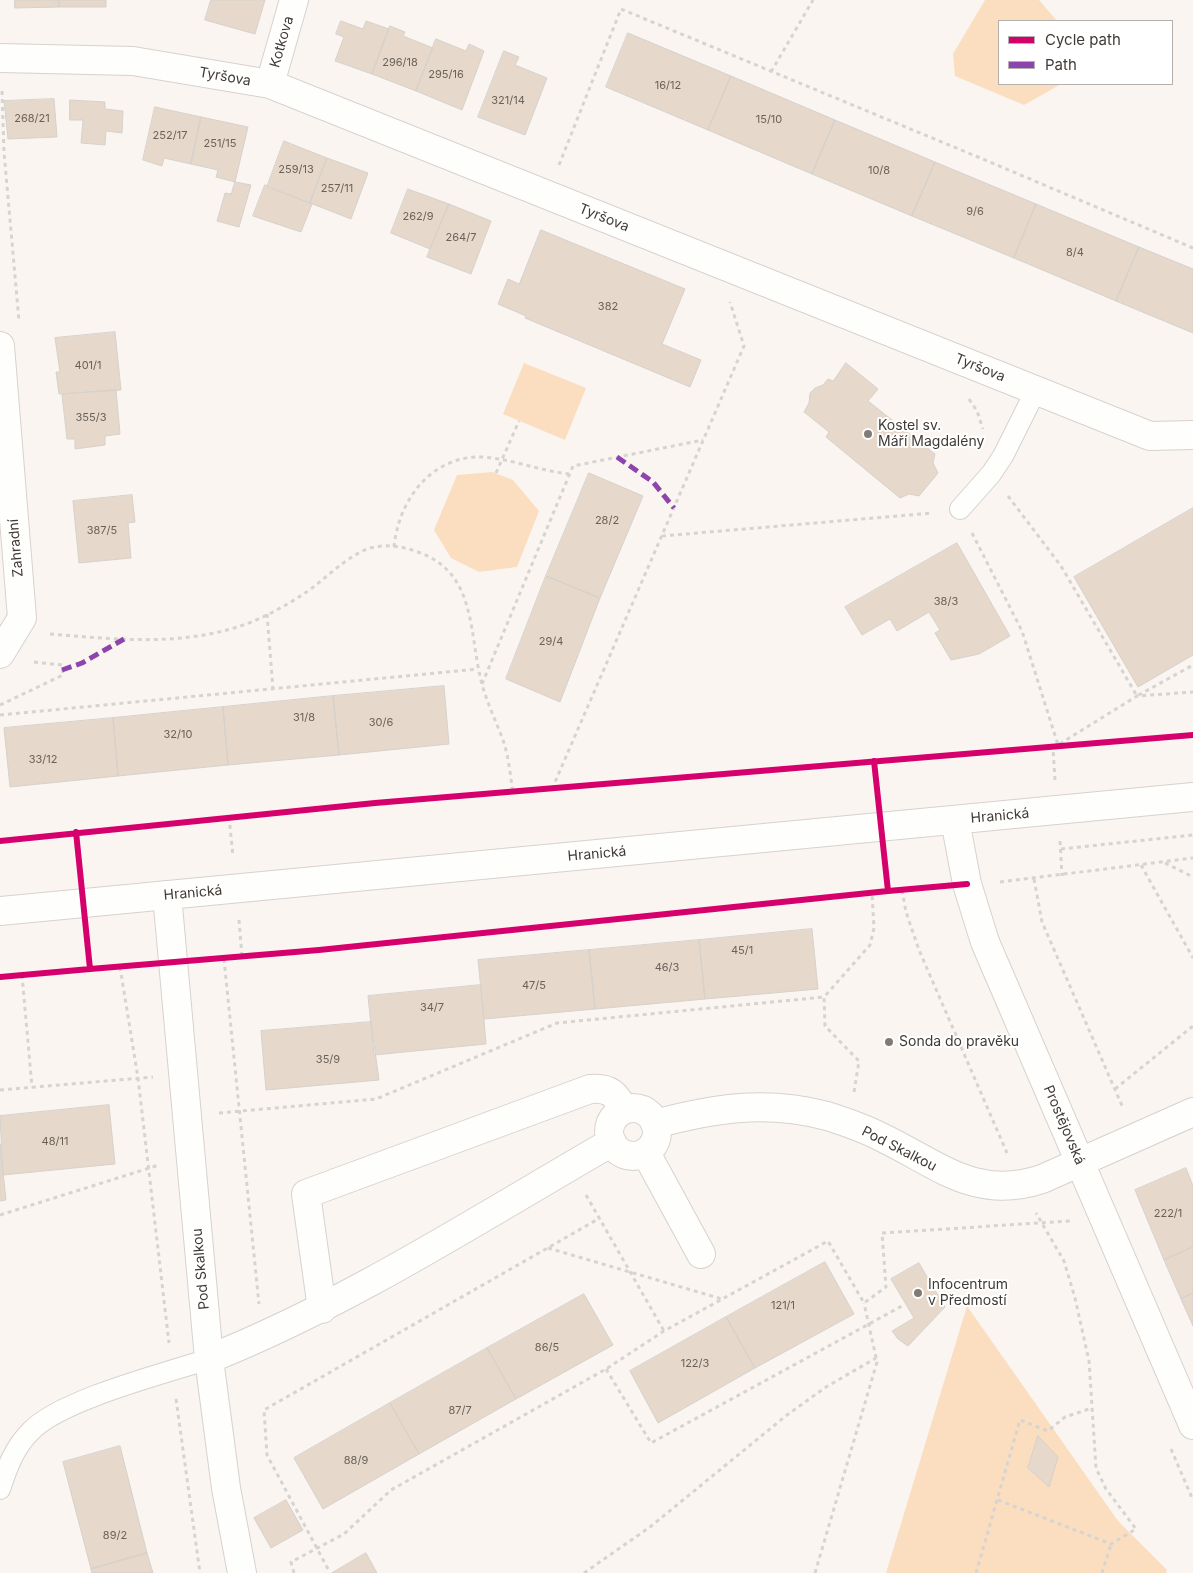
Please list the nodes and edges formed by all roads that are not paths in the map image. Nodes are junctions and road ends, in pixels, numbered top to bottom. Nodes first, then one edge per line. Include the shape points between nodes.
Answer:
1 (294, 0) edge
2 (0, 58) edge
3 (270, 84) junction
4 (10, 338) edge
5 (1036, 390) junction
6 (1193, 435) edge
7 (960, 509) road end
8 (0, 654) edge
9 (1193, 797) edge
10 (955, 820) junction
11 (168, 895) junction
12 (0, 911) edge
13 (624, 1110) junction
14 (1193, 1112) edge
15 (655, 1124) junction
16 (612, 1142) junction
17 (646, 1153) junction
18 (1080, 1162) junction
19 (702, 1254) dead end
20 (322, 1309) junction
21 (210, 1359) junction
22 (1193, 1424) edge
23 (0, 1489) edge
24 (242, 1573) edge

1 - 3 street, Kotkova
2 - 3 street, Tyršova via 133,61
3 - 5 street, Tyršova
4 - 8 street, Zahradní via 22,618
5 - 6 street, Tyršova via 1150,436
5 - 7 lane via 1003,456
9 - 10 street, Hranická
10 - 11 street, Hranická
10 - 18 street, Prostějovská via 967,884 985,942
11 - 12 street, Hranická
11 - 21 street, Pod Skalkou
13 - 15 street via 642,1111
13 - 16 street via 611,1124
13 - 20 street via 613,1093 599,1088 590,1089 306,1194
14 - 18 street, Pod Skalkou
15 - 17 street via 657,1136
15 - 18 street, Pod Skalkou via 717,1109 752,1106 804,1111 884,1138 964,1180 995,1186 1021,1186
16 - 17 street via 619,1152 626,1155
16 - 20 street
17 - 19 street
18 - 22 street, Prostějovská
20 - 21 street
21 - 23 lane via 98,1396 42,1421 19,1444
21 - 24 street, Pod Skalkou via 226,1488

